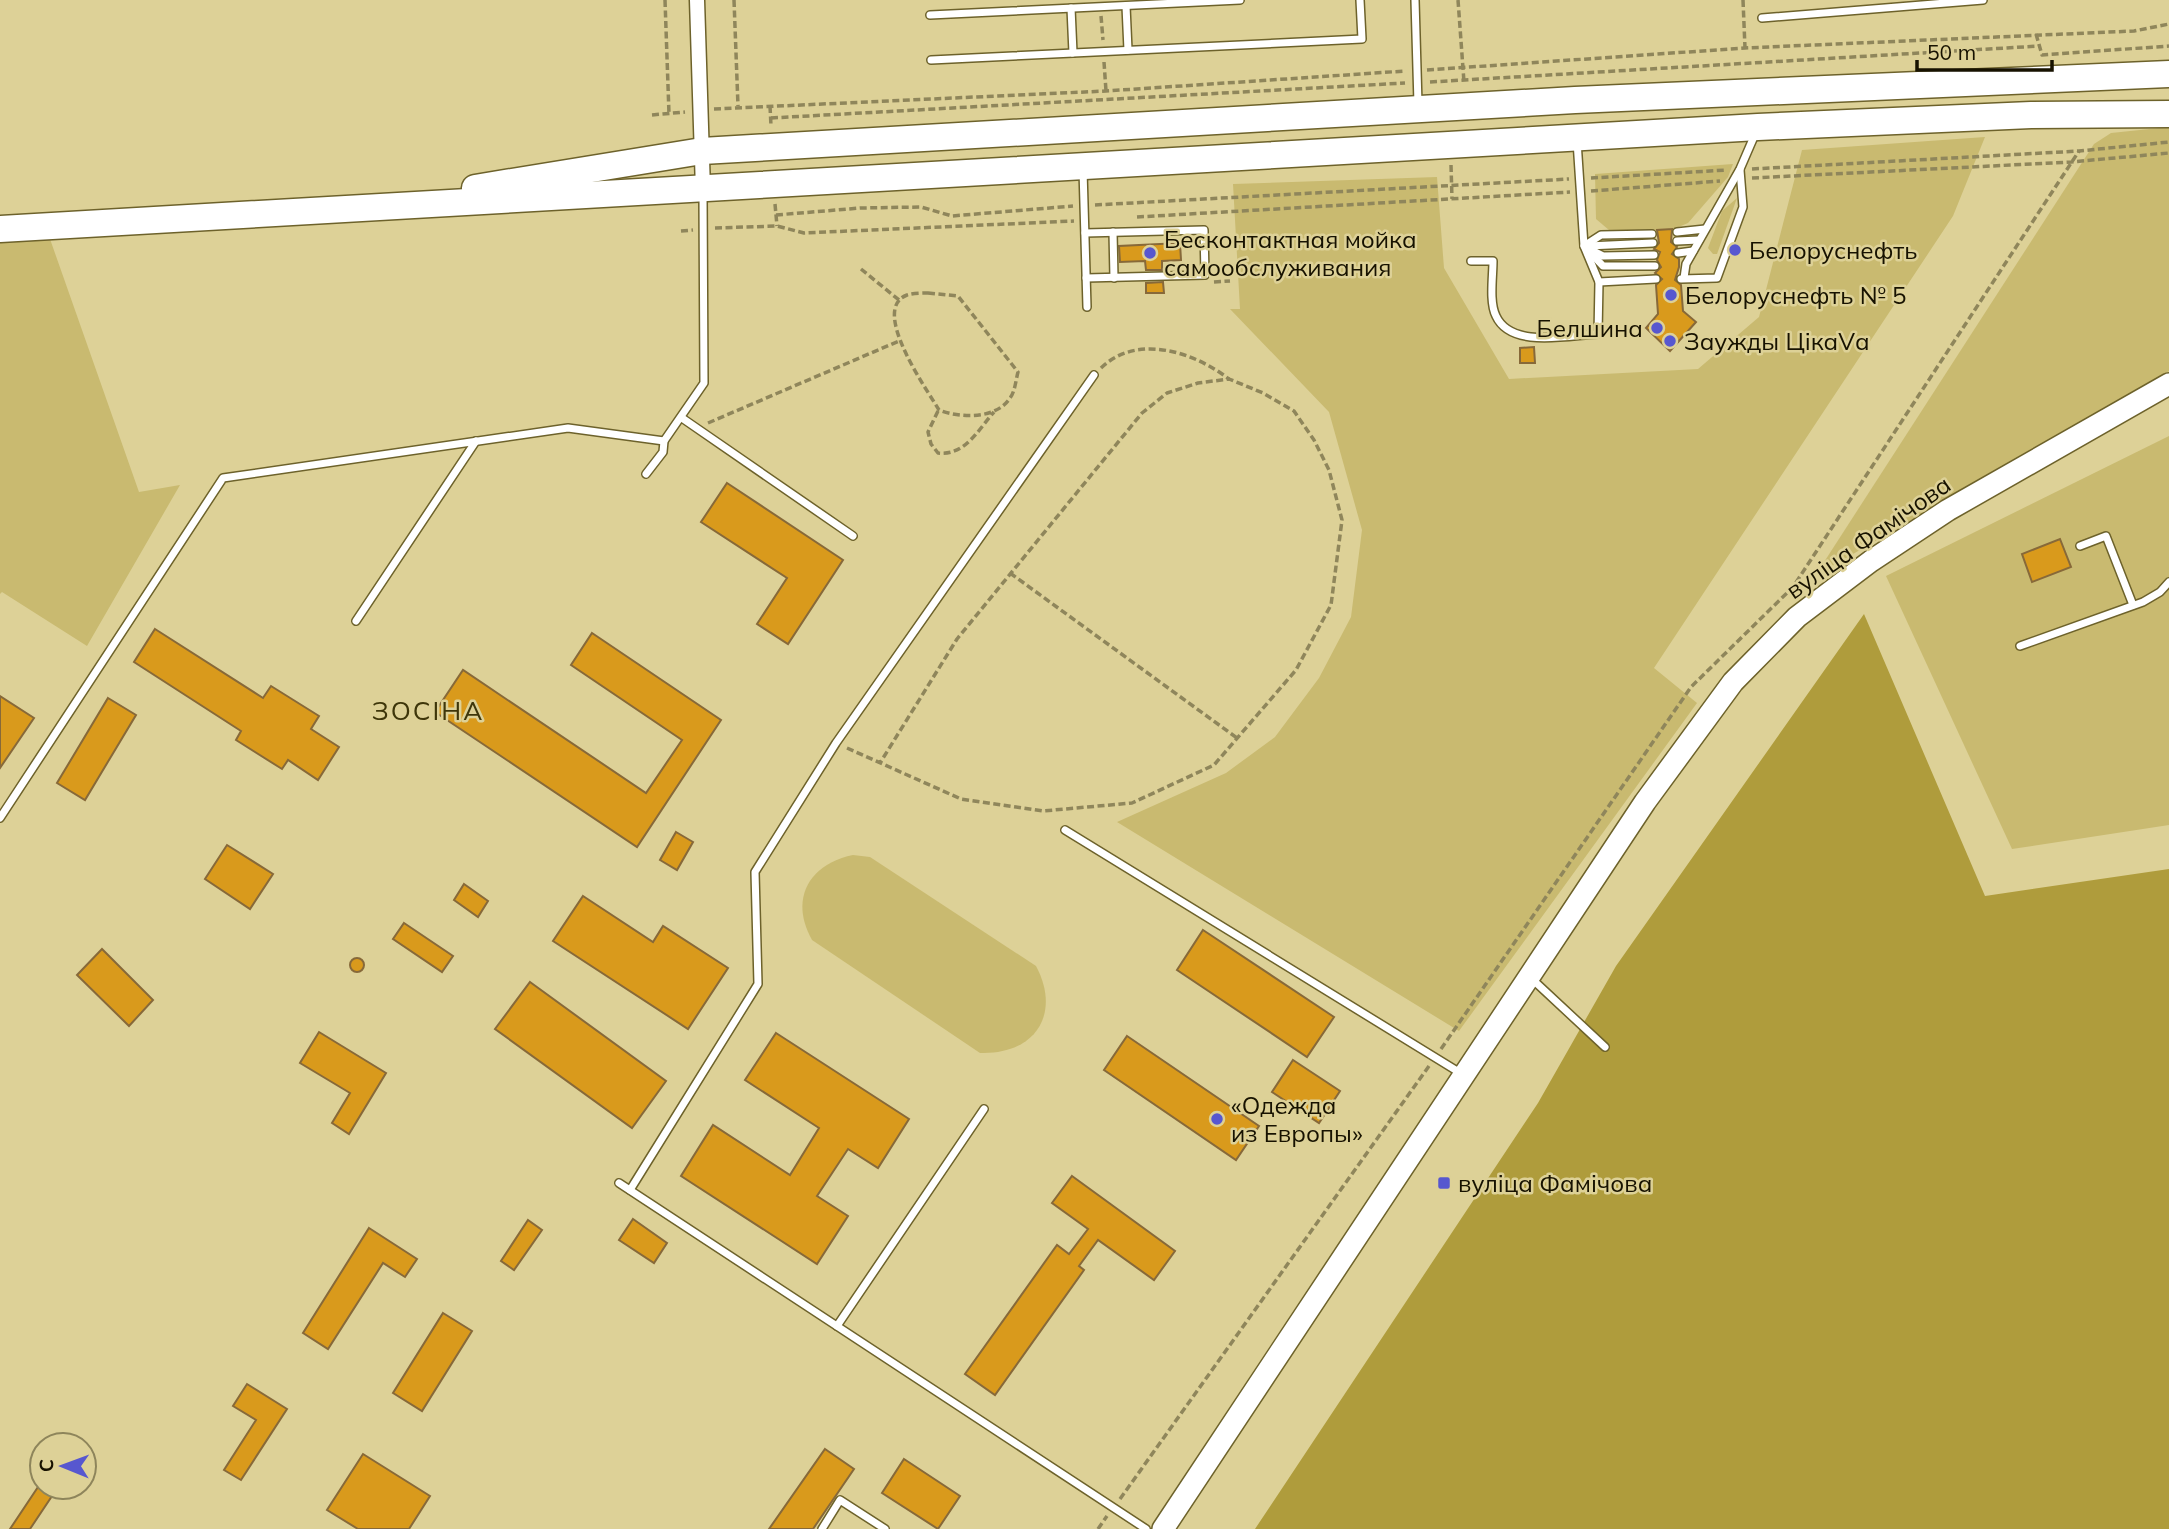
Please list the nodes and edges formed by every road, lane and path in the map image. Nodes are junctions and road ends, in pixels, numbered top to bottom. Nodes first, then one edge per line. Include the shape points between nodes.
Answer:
1 (665, 0) edge
2 (697, 0) edge
3 (734, 0) edge
4 (1240, 0) edge
5 (1360, 0) edge
6 (1415, 0) edge
7 (1743, 0) edge
8 (1983, 0) edge
9 (1995, 0) edge
10 (1126, 6) junction
11 (1071, 8) junction
12 (930, 15) dead end
13 (1762, 18) dead end
14 (2036, 34) dead end
15 (2169, 46) edge
16 (1745, 48) dead end
17 (1128, 50) junction
18 (1073, 53) junction
19 (931, 60) dead end
20 (2169, 74) edge
21 (738, 107) dead end
22 (1419, 108) junction
23 (669, 114) dead end
24 (2169, 114) edge
25 (1758, 127) junction
26 (1577, 137) junction
27 (2169, 142) edge
28 (702, 151) junction
29 (2079, 151) junction
30 (2169, 153) edge
31 (2071, 162) junction
32 (1083, 166) junction
33 (1740, 169) junction
34 (1578, 178) junction
35 (1738, 179) junction
36 (703, 190) junction
37 (1579, 191) junction
38 (402, 205) junction
39 (1084, 205) junction
40 (776, 215) dead end
41 (1125, 218) dead end
42 (1084, 220) junction
43 (0, 229) edge
44 (703, 229) junction
45 (1705, 229) junction
46 (681, 231) dead end
47 (1113, 232) junction
48 (1676, 232) dead end
49 (1085, 233) junction
50 (1653, 239) dead end
51 (1699, 240) junction
52 (1677, 241) dead end
53 (1584, 246) junction
54 (1693, 251) junction
55 (1678, 253) dead end
56 (1654, 255) dead end
57 (1471, 261) dead end
58 (1655, 266) dead end
59 (861, 269) dead end
60 (1086, 278) junction
61 (1114, 278) junction
62 (1656, 279) dead end
63 (1599, 282) junction
64 (899, 300) junction
65 (1087, 307) dead end
66 (899, 341) junction
67 (1094, 375) joint
68 (1229, 379) junction
69 (2169, 384) edge
70 (939, 410) junction
71 (996, 411) junction
72 (682, 418) junction
73 (697, 428) junction
74 (664, 441) junction
75 (475, 442) junction
76 (646, 474) dead end
77 (853, 536) dead end
78 (2080, 546) dead end
79 (1010, 573) junction
80 (2169, 582) edge
81 (1793, 587) dead end
82 (2133, 605) junction
83 (356, 621) dead end
84 (2020, 646) dead end
85 (1237, 738) junction
86 (836, 743) junction
87 (880, 763) junction
88 (3, 806) edge
89 (0, 818) edge
90 (1065, 830) dead end
91 (1529, 976) junction
92 (1605, 1047) dead end
93 (1463, 1075) junction
94 (984, 1109) dead end
95 (619, 1183) dead end
96 (630, 1190) junction
97 (837, 1326) junction
98 (822, 1529) edge
99 (885, 1529) edge
100 (1146, 1529) edge
101 (1163, 1529) edge

1 - 23 path
2 - 28 street
3 - 21 path
4 - 10 lane
5 - 17 lane via 1362,39
6 - 22 lane
7 - 16 path
8 - 9 lane
8 - 13 lane
10 - 11 lane
10 - 17 lane
11 - 12 lane
11 - 18 lane
14 - 15 path via 2042,55
17 - 18 lane
18 - 19 lane
20 - 22 highway
22 - 28 highway
24 - 25 highway
25 - 26 highway
25 - 33 lane
26 - 32 highway
26 - 34 lane
27 - 29 path
28 - 36 street
28 - 38 highway via 465,189
29 - 31 path
29 - 33 path
30 - 31 path
31 - 35 path
31 - 81 path
32 - 36 highway
32 - 39 lane
33 - 34 path
33 - 35 lane
34 - 37 lane
34 - 39 path
35 - 37 path
35 - 45 lane
35 - 54 lane via 1743,208 1717,278 1683,278 1683,265
36 - 38 highway
36 - 44 lane
37 - 41 path
37 - 53 lane
38 - 43 highway
39 - 40 path via 953,216 921,207
39 - 42 lane
42 - 44 path via 804,233 777,226
42 - 49 lane
44 - 46 path
44 - 72 lane via 704,383
45 - 48 lane
45 - 51 lane
47 - 49 lane
47 - 61 lane
47 - 61 lane via 1204,230 1205,275
49 - 60 lane
50 - 53 lane via 1601,235
51 - 52 lane
51 - 54 lane
53 - 56 lane via 1603,256
53 - 58 lane via 1603,266
53 - 63 lane
54 - 55 lane
57 - 63 lane via 1493,261 1494,314 1504,329 1520,336 1598,334
59 - 64 path
60 - 61 lane
60 - 65 lane
62 - 63 lane
64 - 66 path via 893,313
64 - 71 path via 929,293 958,296 1018,372 1010,398
66 - 70 path
66 - 73 path
67 - 68 path via 1109,360 1142,348 1191,355
67 - 86 lane
68 - 79 path via 1167,393 1142,413
68 - 85 path via 1294,411 1329,470 1342,520 1332,605 1296,670
69 - 91 main road, вуліца Фамічова via 1948,510 1797,617 1733,682 1645,802
70 - 71 path via 955,416
70 - 71 path via 928,432 931,444 938,453 950,454 961,450
72 - 73 lane
72 - 74 lane
73 - 77 lane
74 - 75 lane via 568,428
74 - 76 lane via 663,452
75 - 83 lane
75 - 88 lane via 223,478
78 - 82 lane via 2106,536
79 - 85 path
79 - 87 path via 957,639
80 - 82 lane via 2160,592
82 - 84 lane
85 - 87 path via 1214,765 1132,803 1043,811 961,799
86 - 87 path
86 - 96 lane via 755,872 758,984
88 - 89 lane
90 - 93 lane
91 - 92 lane
91 - 93 main road, вуліца Фамічова
93 - 101 main road, вуліца Фамічова
94 - 97 lane
95 - 96 lane
96 - 97 lane
97 - 100 lane
98 - 99 lane via 840,1500

